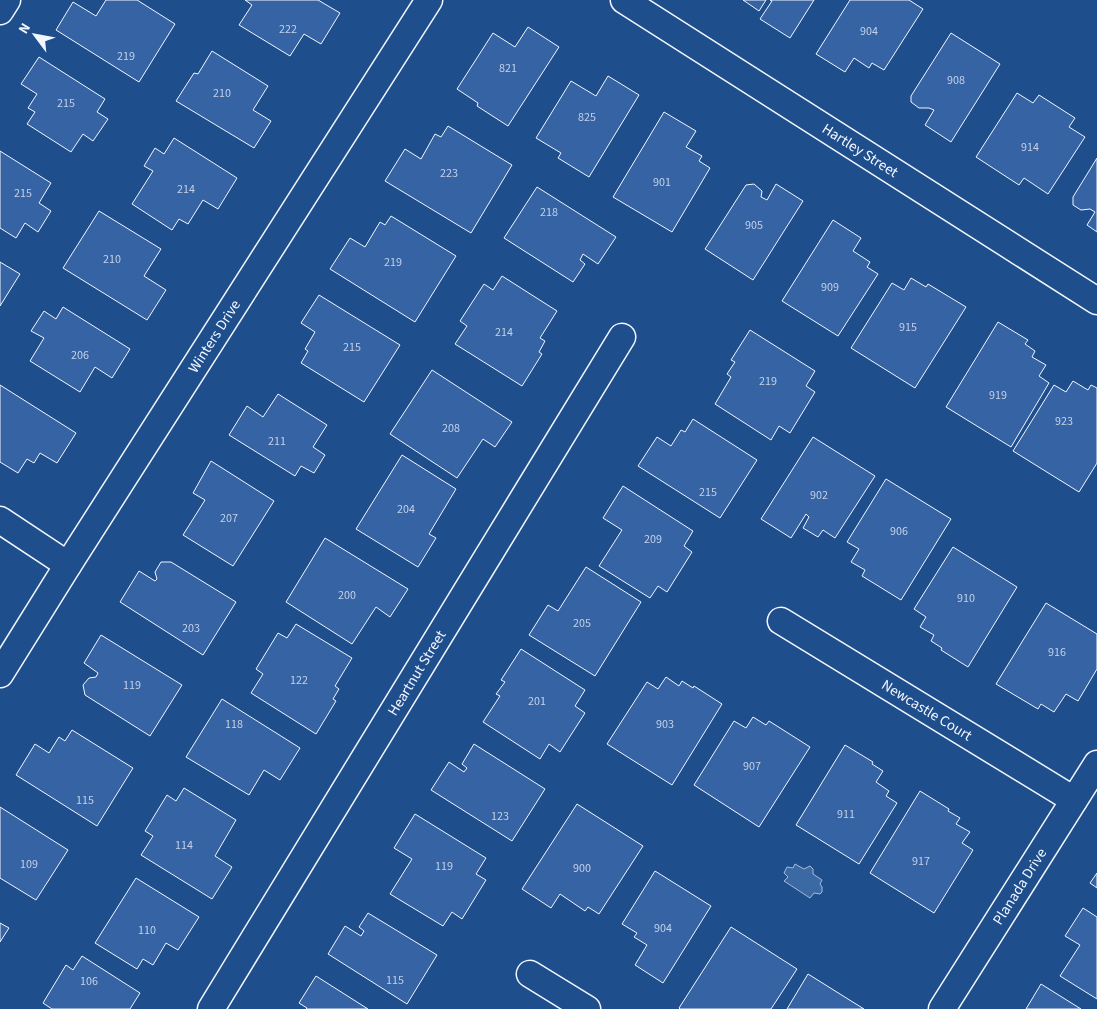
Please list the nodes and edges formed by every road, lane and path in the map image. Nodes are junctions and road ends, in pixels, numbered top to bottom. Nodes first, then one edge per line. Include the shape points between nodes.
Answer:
1 (7, 0) edge
2 (429, 0) edge
3 (624, 0) edge
4 (0, 11) edge
5 (1097, 302) edge
6 (622, 337) dead end
7 (0, 520) edge
8 (68, 565) junction
9 (781, 621) dead end
10 (0, 674) edge
11 (1097, 764) edge
12 (1074, 800) junction
13 (530, 974) dead end
14 (211, 1009) edge
15 (587, 1009) edge
16 (942, 1009) edge

1 - 4 street
2 - 8 street, Winters Drive
3 - 5 street, Hartley Street
6 - 14 street, Heartnut Street
7 - 8 street
8 - 10 street, Winters Drive
9 - 12 street, Newcastle Court
11 - 12 street, Planada Drive
12 - 16 street, Planada Drive
13 - 15 street

